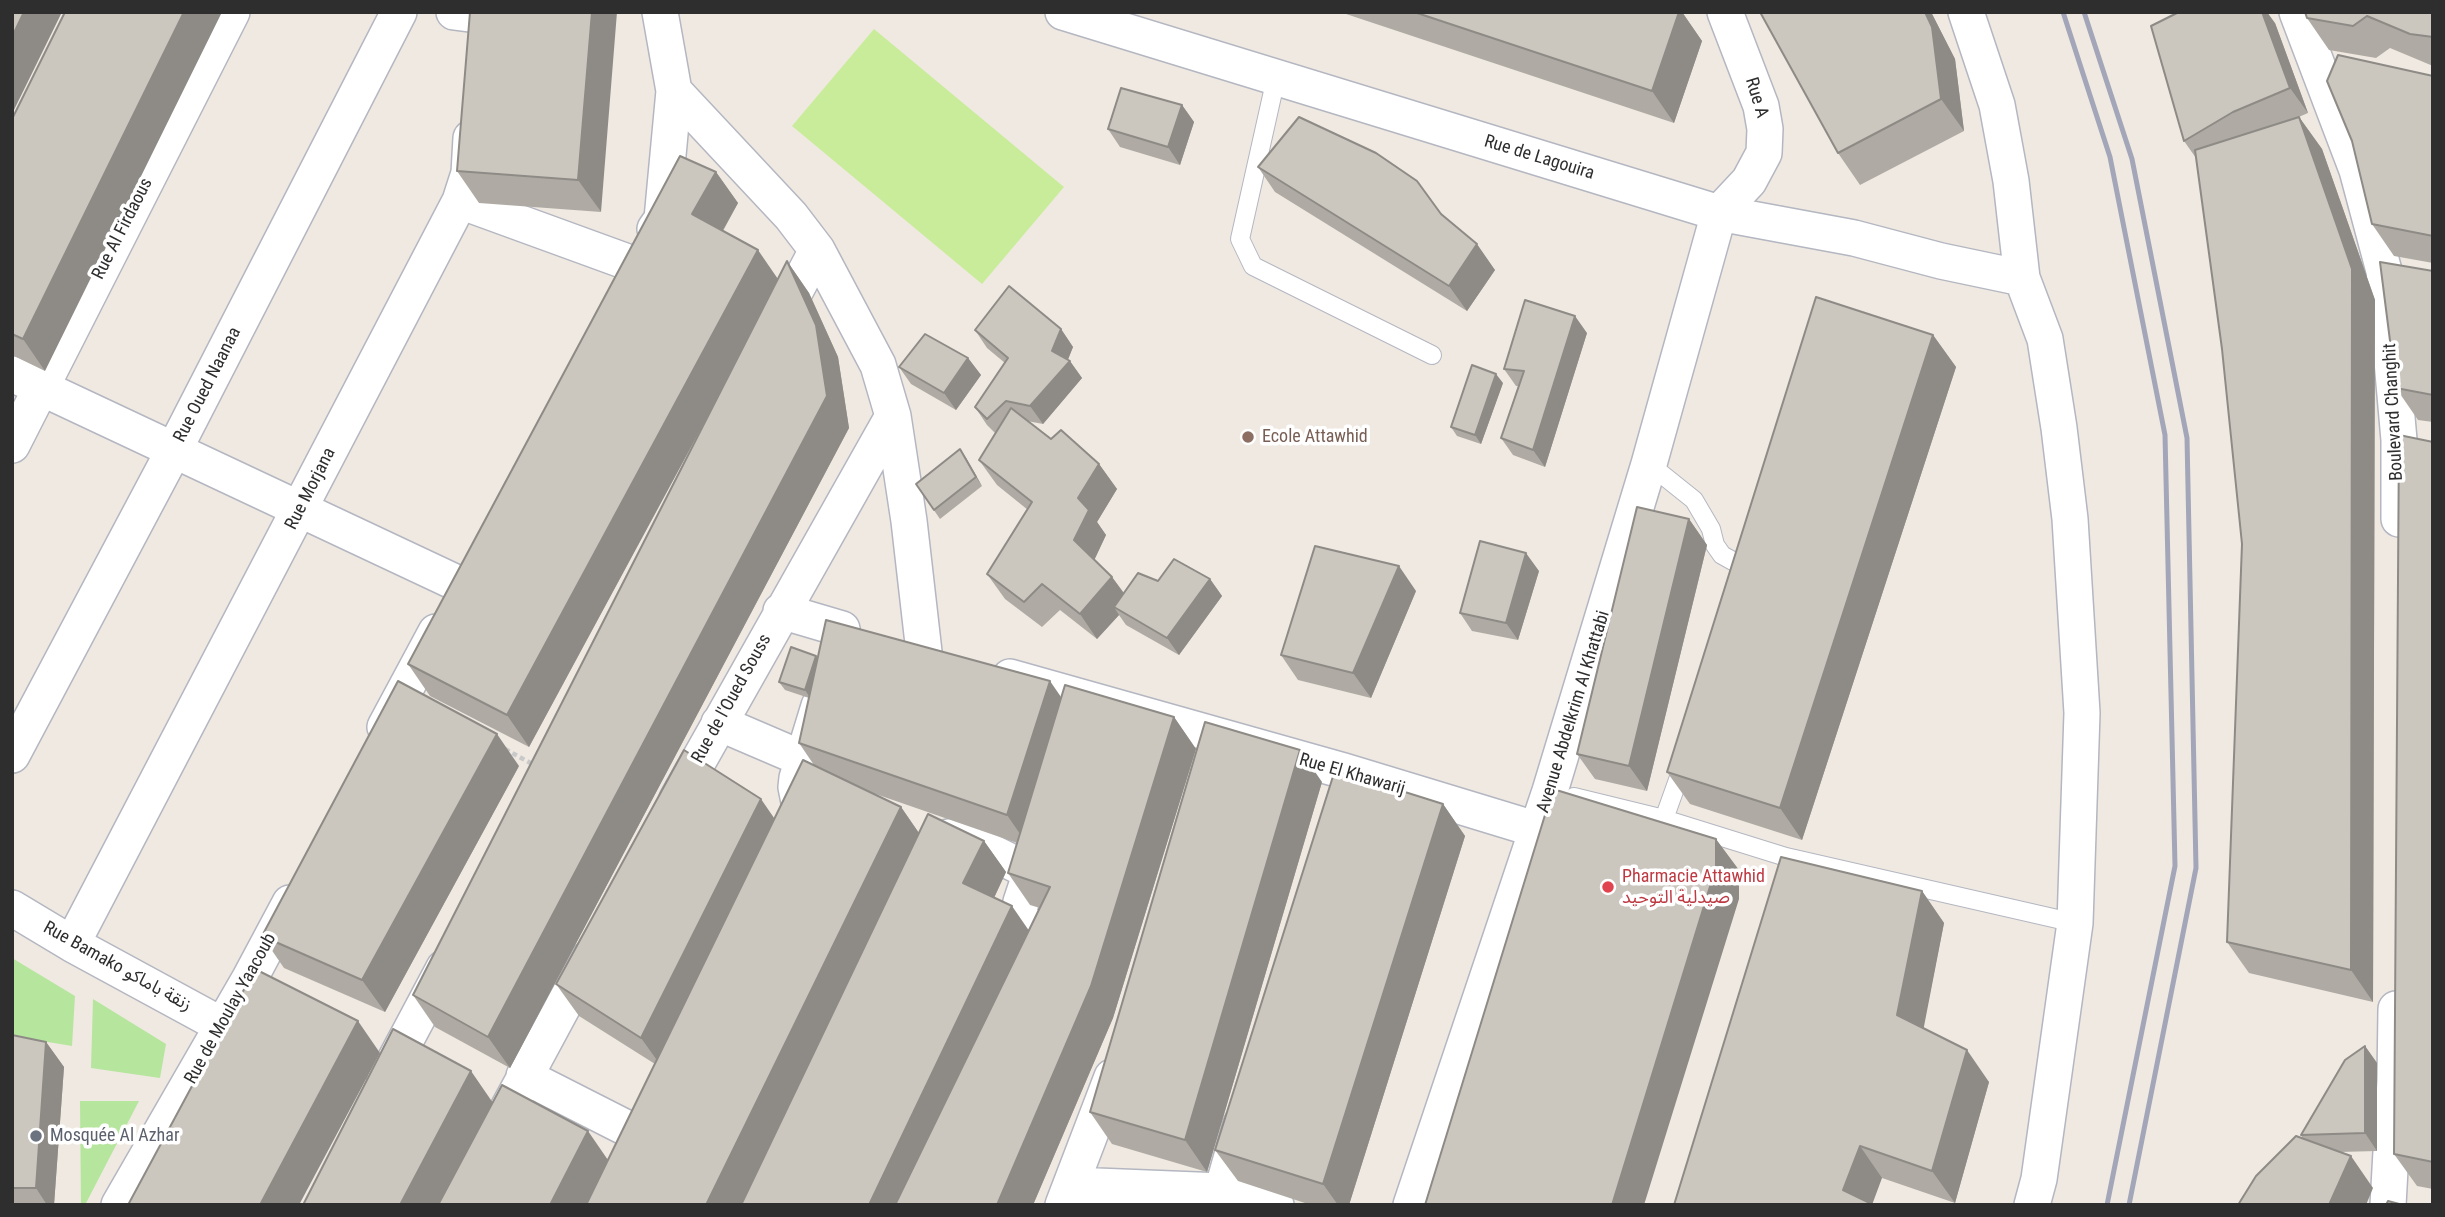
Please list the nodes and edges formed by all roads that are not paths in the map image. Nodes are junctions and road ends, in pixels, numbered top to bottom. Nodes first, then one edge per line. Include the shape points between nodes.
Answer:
1 (232, 12) edge
2 (399, 12) edge
3 (660, 12) edge
4 (1063, 12) edge
5 (1725, 12) edge
6 (1966, 12) edge
7 (2297, 12) edge
8 (2316, 63) junction
9 (2355, 70) edge
10 (1276, 78) junction
11 (674, 91) junction
12 (472, 107) edge
13 (460, 201) junction
14 (1719, 214) junction
15 (817, 250) junction
16 (2384, 271) junction
17 (2022, 278) junction
18 (2420, 278) edge
19 (765, 349) edge
20 (1432, 355) dead end
21 (27, 381) edge
22 (893, 416) junction
23 (2399, 440) junction
24 (12, 445) edge
25 (2433, 446) edge
26 (174, 450) junction
27 (1648, 464) junction
28 (300, 510) junction
29 (2399, 548) edge
30 (1734, 597) edge
31 (781, 611) junction
32 (835, 655) junction
33 (950, 660) junction
34 (719, 723) junction
35 (1689, 747) edge
36 (372, 751) edge
37 (12, 755) edge
38 (803, 759) junction
39 (1550, 791) junction
40 (1664, 819) junction
41 (1538, 830) junction
42 (659, 832) edge
43 (799, 832) edge
44 (928, 863) edge
45 (308, 871) edge
46 (12, 908) edge
47 (2075, 923) junction
48 (605, 929) edge
49 (456, 943) edge
50 (72, 944) junction
51 (2396, 977) edge
52 (1027, 988) edge
53 (223, 1026) junction
54 (1122, 1049) edge
55 (524, 1076) junction
56 (1249, 1099) edge
57 (368, 1112) edge
58 (644, 1137) edge
59 (1222, 1191) junction
60 (1068, 1195) edge
61 (119, 1205) edge
62 (456, 1205) edge
63 (1276, 1205) edge
64 (1411, 1205) edge
65 (2032, 1205) edge
66 (2388, 1205) edge

1 - 21 street, Rue Al Firdaous
2 - 26 street, Rue Oued Naanaa
3 - 11 street
4 - 10 street, Rue de Lagouira
5 - 14 street, Rue A via 1765,128 1763,153 1749,181
6 - 17 street via 1997,105
7 - 8 street, Boulevard Changhit
8 - 9 street
8 - 16 street, Boulevard Changhit via 2357,170
10 - 14 street, Rue de Lagouira
10 - 20 lane via 1240,239 1253,266
11 - 13 street via 662,219 626,276
11 - 15 street
12 - 13 street, Rue Morjana via 469,173
13 - 28 street, Rue Morjana
14 - 17 street, Rue de Lagouira via 1854,238
14 - 27 street, Avenue Abdelkrim Al Khattabi
15 - 19 street
15 - 22 street via 878,365
16 - 18 street
16 - 23 street, Boulevard Changhit
17 - 47 street via 2045,339 2070,519 2082,713
21 - 24 street, Rue Al Firdaous
21 - 26 street
22 - 31 street, Rue de l'Oued Souss
22 - 33 street via 909,520
23 - 25 street
23 - 29 street, Boulevard Changhit
26 - 28 street
26 - 37 street, Rue Oued Naanaa
27 - 30 lane via 1694,500 1722,555 1740,565
27 - 39 street, Avenue Abdelkrim Al Khattabi
28 - 36 street via 467,573
28 - 50 street, Rue Morjana
31 - 32 street, Rue El Khawarij
31 - 34 street, Rue de l'Oued Souss
32 - 33 street, Rue El Khawarij via 883,641
32 - 38 street
33 - 41 street, Rue El Khawarij via 1212,748 1340,785
34 - 38 street
34 - 42 street, Rue de l'Oued Souss
35 - 40 lane
38 - 43 street via 796,788
39 - 40 lane
39 - 41 street, Avenue Abdelkrim Al Khattabi
40 - 47 lane via 1782,870
41 - 64 street, Avenue Abdelkrim Al Khattabi
44 - 52 street via 940,839 959,836 1031,872 1019,911 1022,921 1051,939
45 - 53 street, Rue de Moulay Yaacoub
46 - 50 street, Rue Bamako زنقة باماكو
47 - 65 street
48 - 55 street
49 - 57 street
50 - 53 street, Rue Bamako زنقة باماكو
51 - 66 street
53 - 61 street, Rue de Moulay Yaacoub
54 - 60 street
55 - 58 street
55 - 62 street
56 - 59 street
59 - 60 street
59 - 63 street

